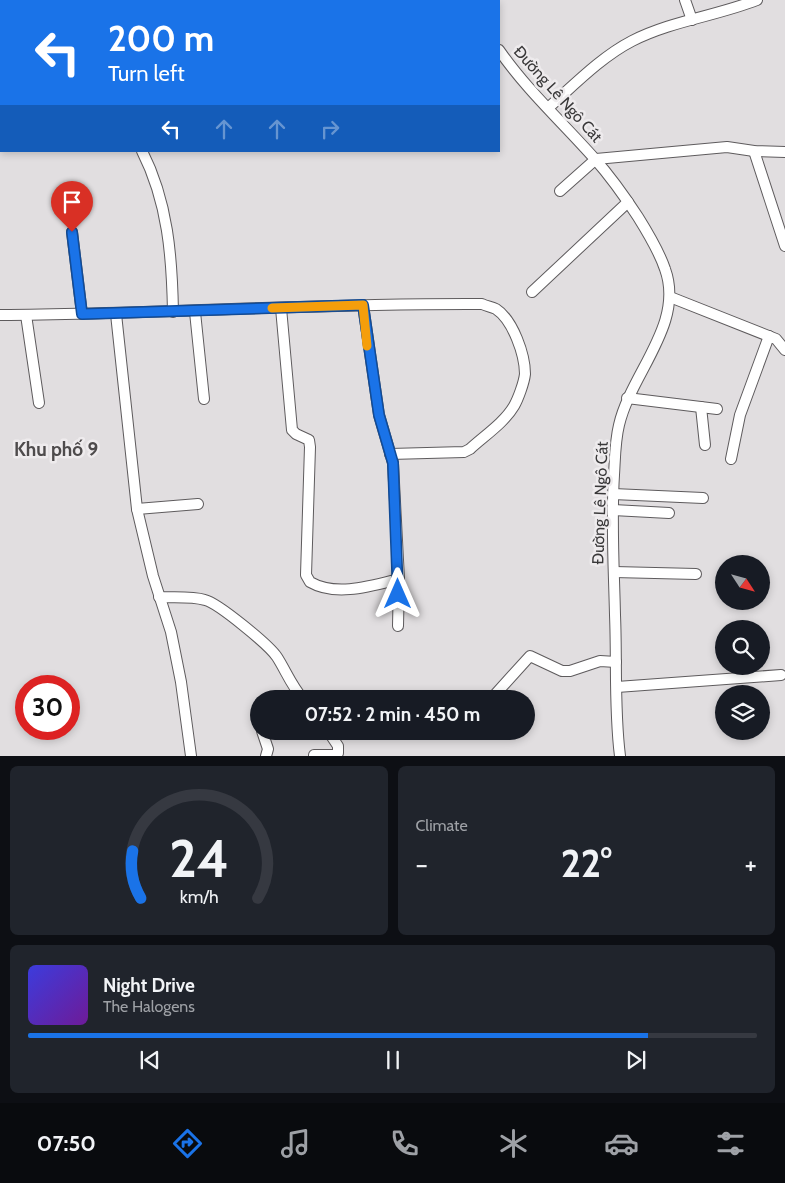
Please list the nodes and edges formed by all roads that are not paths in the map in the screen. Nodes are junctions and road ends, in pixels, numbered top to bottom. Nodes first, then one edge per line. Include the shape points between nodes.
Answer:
1 (685, 0) edge
2 (757, 0) edge
3 (692, 20) junction
4 (500, 51) edge
5 (548, 108) junction
6 (754, 151) junction
7 (142, 152) edge
8 (785, 152) edge
9 (596, 159) junction
10 (560, 191) dead end
11 (628, 202) junction
12 (72, 232) dead end
13 (785, 246) edge
14 (532, 292) dead end
15 (670, 296) junction
16 (363, 305) junction
17 (281, 308) junction
18 (0, 310) edge
19 (173, 312) junction
20 (195, 312) junction
21 (26, 314) junction
22 (82, 314) junction
23 (116, 314) junction
24 (0, 315) edge
25 (769, 336) junction
26 (784, 345) edge
27 (626, 398) junction
28 (204, 399) dead end
29 (39, 403) dead end
30 (701, 407) junction
31 (717, 409) dead end
32 (705, 446) dead end
33 (390, 454) junction
34 (731, 459) dead end
35 (613, 494) junction
36 (704, 498) dead end
37 (198, 504) dead end
38 (138, 509) junction
39 (612, 510) junction
40 (669, 512) dead end
41 (614, 572) junction
42 (696, 574) dead end
43 (399, 579) junction
44 (159, 597) junction
45 (398, 626) dead end
46 (616, 662) junction
47 (781, 675) dead end
48 (617, 687) junction
49 (296, 690) edge
50 (499, 690) edge
51 (265, 740) edge
52 (334, 740) edge
53 (314, 755) edge
54 (191, 756) edge
55 (266, 756) edge
56 (620, 756) edge

1 - 3 street
2 - 3 street
3 - 5 street via 656,31 615,51
4 - 5 street, Đường Lê Ngô Cát
5 - 9 street, Đường Lê Ngô Cát
6 - 8 street
6 - 9 street via 727,147
6 - 13 street
7 - 19 street via 164,211 170,246
9 - 10 street
9 - 11 street, Đường Lê Ngô Cát
11 - 14 street
11 - 15 street, Đường Lê Ngô Cát via 665,268
12 - 22 street
15 - 25 street
15 - 27 street, Đường Lê Ngô Cát via 669,308 654,348
16 - 17 street
16 - 33 street via 379,415
16 - 33 street via 482,304 501,313 522,349 525,375 514,406 470,449 446,454
17 - 20 street
17 - 43 street via 292,430 309,440 310,447 306,575 310,582 330,590
18 - 24 street
19 - 20 street
19 - 23 street
20 - 28 street
21 - 22 street
21 - 24 street
21 - 29 street
22 - 23 street
23 - 38 street
25 - 26 street
25 - 34 street via 740,415
27 - 30 street
27 - 35 street, Đường Lê Ngô Cát via 618,426
30 - 31 street
30 - 32 street
33 - 43 street
35 - 36 street
35 - 39 street, Đường Lê Ngô Cát
37 - 38 street
38 - 44 street
39 - 40 street
39 - 41 street, Đường Lê Ngô Cát
41 - 42 street
41 - 46 street, Đường Lê Ngô Cát
43 - 45 street
44 - 49 street via 208,600 268,646
44 - 54 street via 171,632
46 - 48 street, Đường Lê Ngô Cát
46 - 50 street via 600,661 562,671 530,656
47 - 48 street
48 - 56 street, Đường Lê Ngô Cát via 616,726
51 - 55 street
52 - 53 street via 338,753

